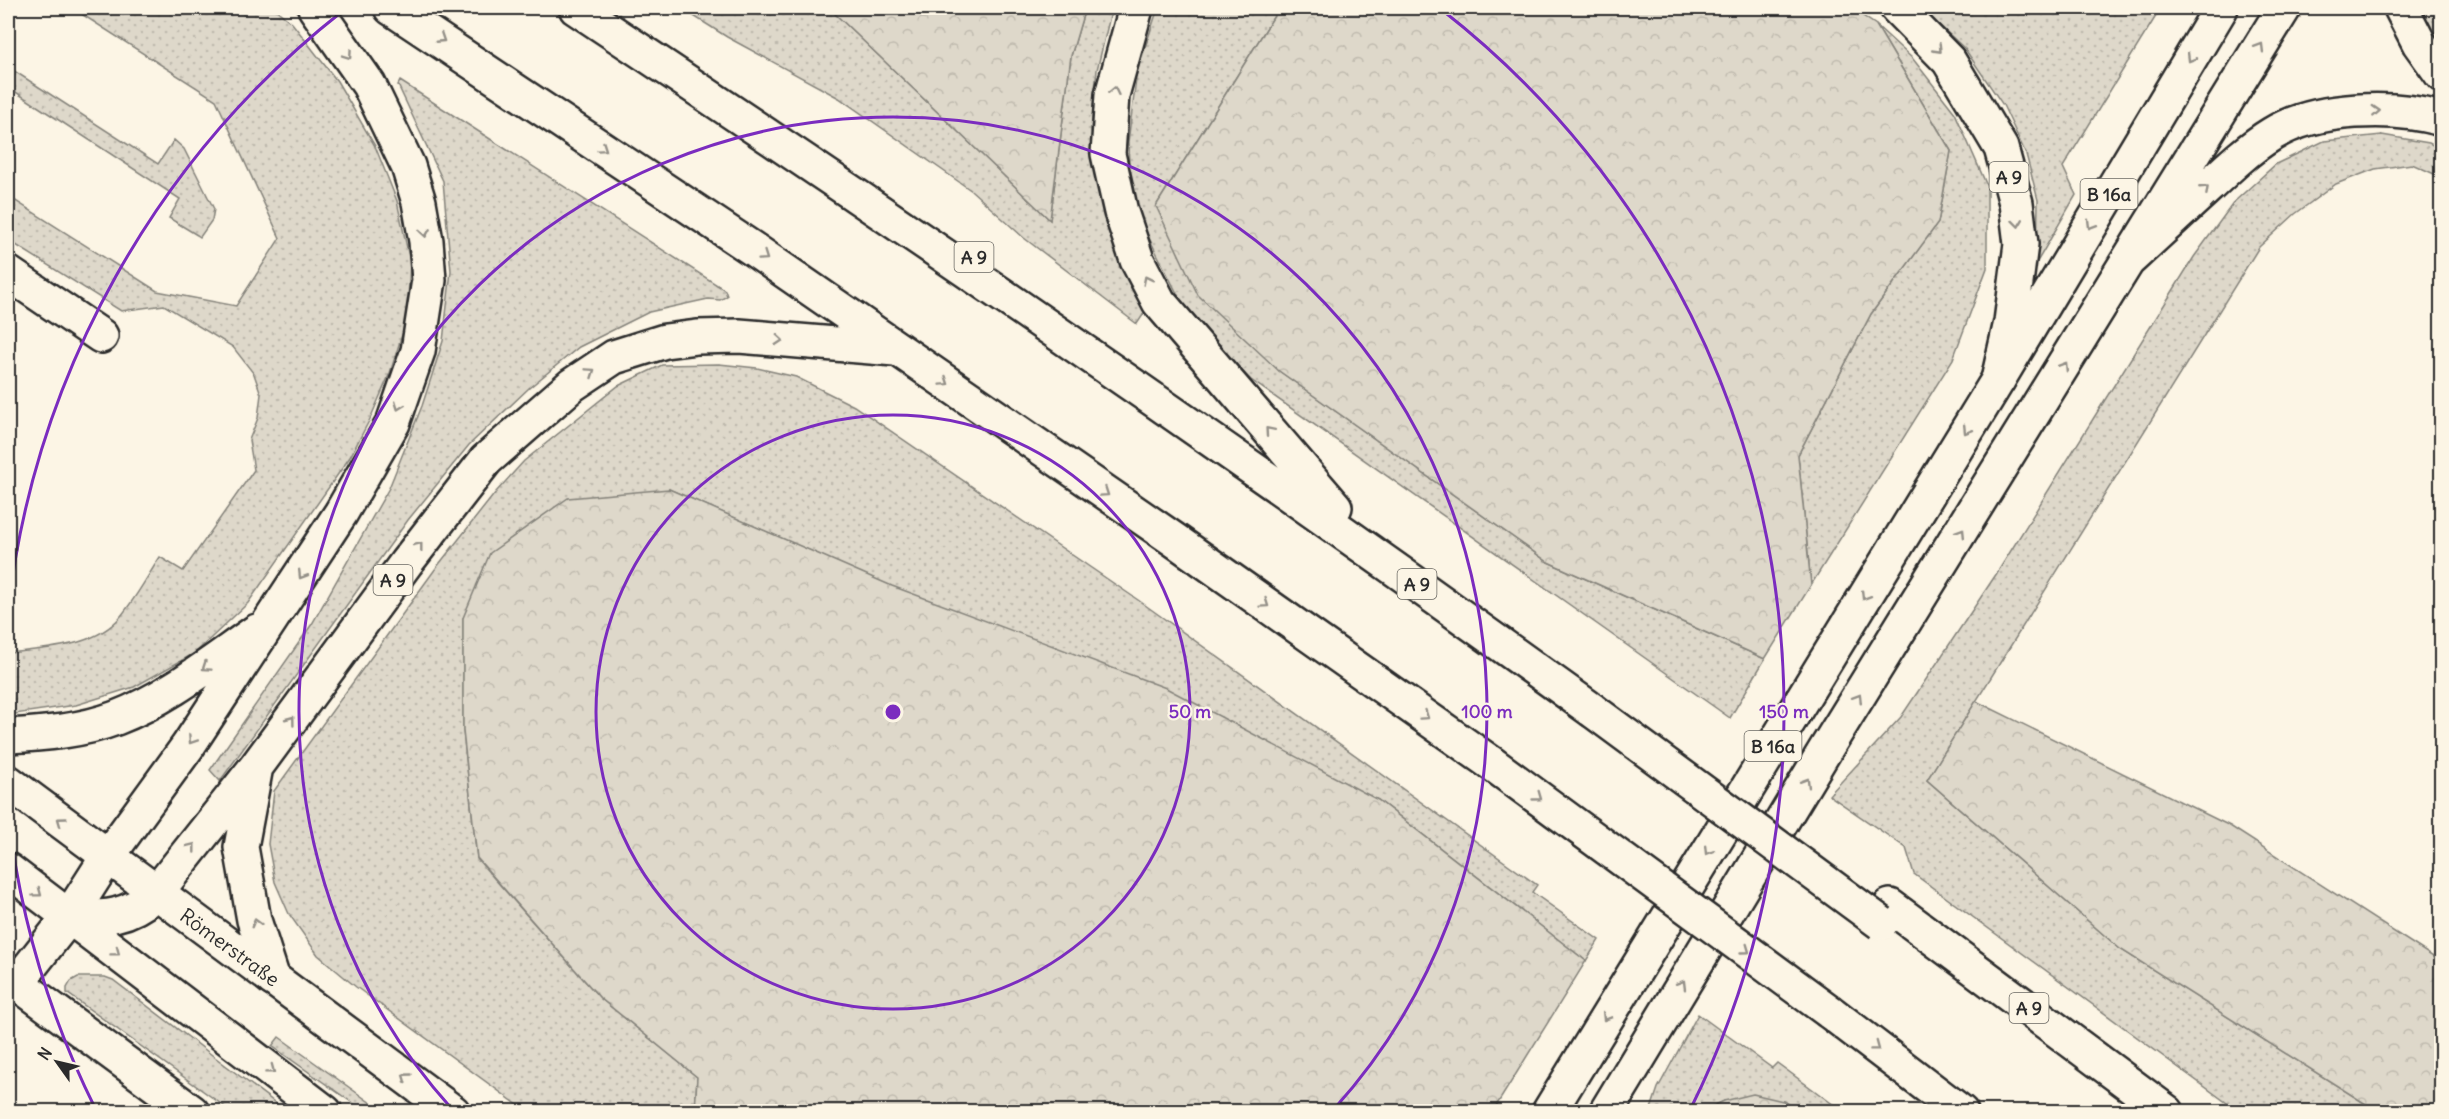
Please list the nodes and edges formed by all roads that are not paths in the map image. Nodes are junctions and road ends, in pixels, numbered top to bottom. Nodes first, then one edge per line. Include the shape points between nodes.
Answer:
1 (315, 8) edge
2 (392, 8) edge
3 (576, 8) edge
4 (613, 8) edge
5 (1136, 8) edge
6 (1897, 8) edge
7 (2221, 8) edge
8 (2284, 8) edge
9 (2401, 8) edge
10 (2442, 75) edge
11 (2442, 119) edge
12 (2131, 258) junction
13 (8, 273) edge
14 (101, 336) dead end
15 (896, 349) junction
16 (1998, 380) junction
17 (1335, 507) junction
18 (271, 622) junction
19 (1598, 701) junction
20 (8, 736) edge
21 (256, 767) junction
22 (8, 782) edge
23 (108, 856) junction
24 (8, 870) edge
25 (156, 893) junction
26 (1886, 914) junction
27 (69, 916) junction
28 (273, 979) junction
29 (12, 983) edge
30 (192, 1112) edge
31 (325, 1112) edge
32 (453, 1112) edge
33 (1549, 1112) edge
34 (1606, 1112) edge
35 (1961, 1112) edge
36 (2132, 1112) edge
37 (2167, 1112) edge

1 -> 18 main road via 369,86 408,166 419,202 429,280 418,351 393,423
2 -> 15 main road, A 9
3 - 19 main road, A 9
4 - 17 main road, A 9
17 -> 5 main road, A 9 via 1159,302 1137,260 1108,154 1112,95
6 -> 16 main road, A 9 via 1949,61 2001,148 2016,203 2021,244 2011,322
7 -> 16 main road, B 16a
12 -> 8 main road, B 16a
9 - 10 main road via 2419,44
12 -> 11 main road via 2229,167 2273,134 2309,119 2346,113 2421,113
34 -> 12 main road, B 16a
13 - 14 main road
21 -> 15 main road, A 9 via 486,460 544,407 614,357 665,341 697,337 739,336
15 -> 35 main road, A 9, bridge via 1491,763
16 -> 33 main road, B 16a
17 - 19 main road, A 9
18 -> 20 main road via 168,692 116,718 68,731
18 -> 23 main road
19 - 26 main road, A 9, bridge
25 -> 21 main road, A 9
28 -> 21 main road via 254,920 241,847
23 -> 22 main road, Römerstraße
23 - 25 main road, Römerstraße
23 - 27 main road
24 -> 27 main road
25 - 27 main road via 139,908 103,918
25 - 28 main road, Römerstraße
26 - 36 main road, A 9
26 - 37 main road, A 9
27 - 29 main road
27 -> 31 main road
32 -> 28 main road, Römerstraße
29 - 30 main road

